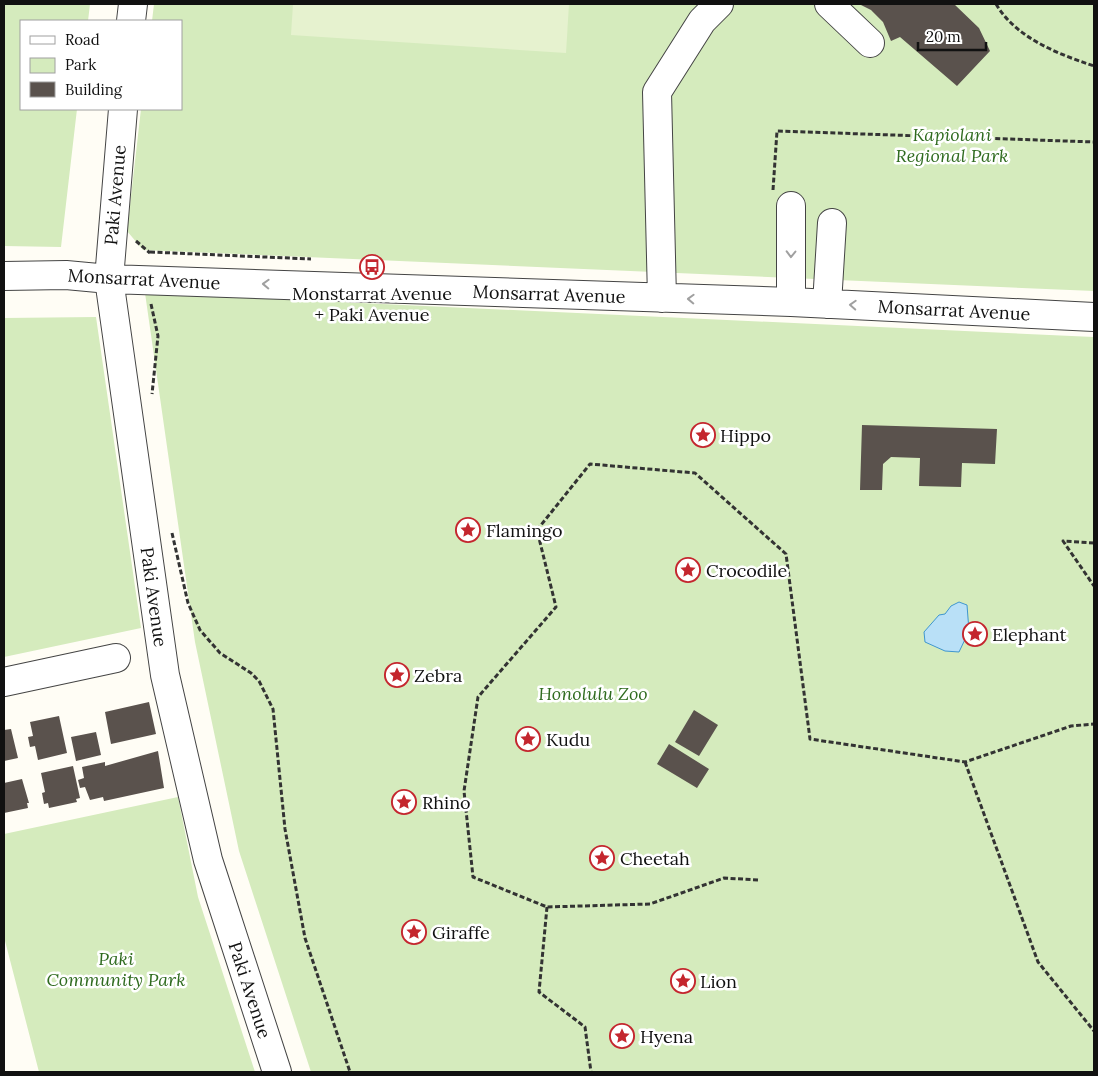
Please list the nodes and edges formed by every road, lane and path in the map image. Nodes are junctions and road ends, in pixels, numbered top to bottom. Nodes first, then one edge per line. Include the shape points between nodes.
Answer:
1 (133, 4) edge
2 (719, 4) edge
3 (829, 4) edge
4 (996, 4) edge
5 (131, 20) edge
6 (870, 43) dead end
7 (1094, 66) edge
8 (123, 110) edge
9 (792, 206) dead end
10 (832, 223) dead end
11 (4, 276) edge
12 (109, 279) junction
13 (662, 298) junction
14 (791, 302) junction
15 (827, 304) junction
16 (151, 310) dead end
17 (1094, 316) edge
18 (151, 397) dead end
19 (171, 528) dead end
20 (1094, 543) edge
21 (1094, 586) edge
22 (116, 658) dead end
23 (4, 682) edge
24 (1094, 724) edge
25 (965, 762) junction
26 (758, 880) dead end
27 (547, 907) junction
28 (1094, 1032) edge
29 (277, 1072) edge
30 (350, 1072) edge
31 (591, 1072) edge

1 - 5 street
2 - 13 street via 702,21 657,92
3 - 6 street
4 - 7 path via 1004,18 1018,31
8 - 12 street, Paki Avenue
9 -> 14 street
10 - 15 street
11 - 12 street, Monsarrat Avenue via 66,275
13 -> 12 street, Monsarrat Avenue
12 - 29 street, Paki Avenue via 165,675 208,860
14 -> 13 street, Monsarrat Avenue
14 - 15 street, Monsarrat Avenue
17 -> 15 street, Monsarrat Avenue
16 - 18 path via 158,336
19 - 30 path via 188,603 200,630 220,653 259,681 273,709 286,829 305,938
20 - 21 path via 1062,542
22 - 23 street
24 - 25 path via 1071,726
25 - 27 path via 810,739 786,554 695,473 590,464 537,530 556,607 478,697 464,791 473,877
25 - 28 path via 1038,962
26 - 27 path via 724,878 650,904
27 - 31 path via 539,992 585,1027

